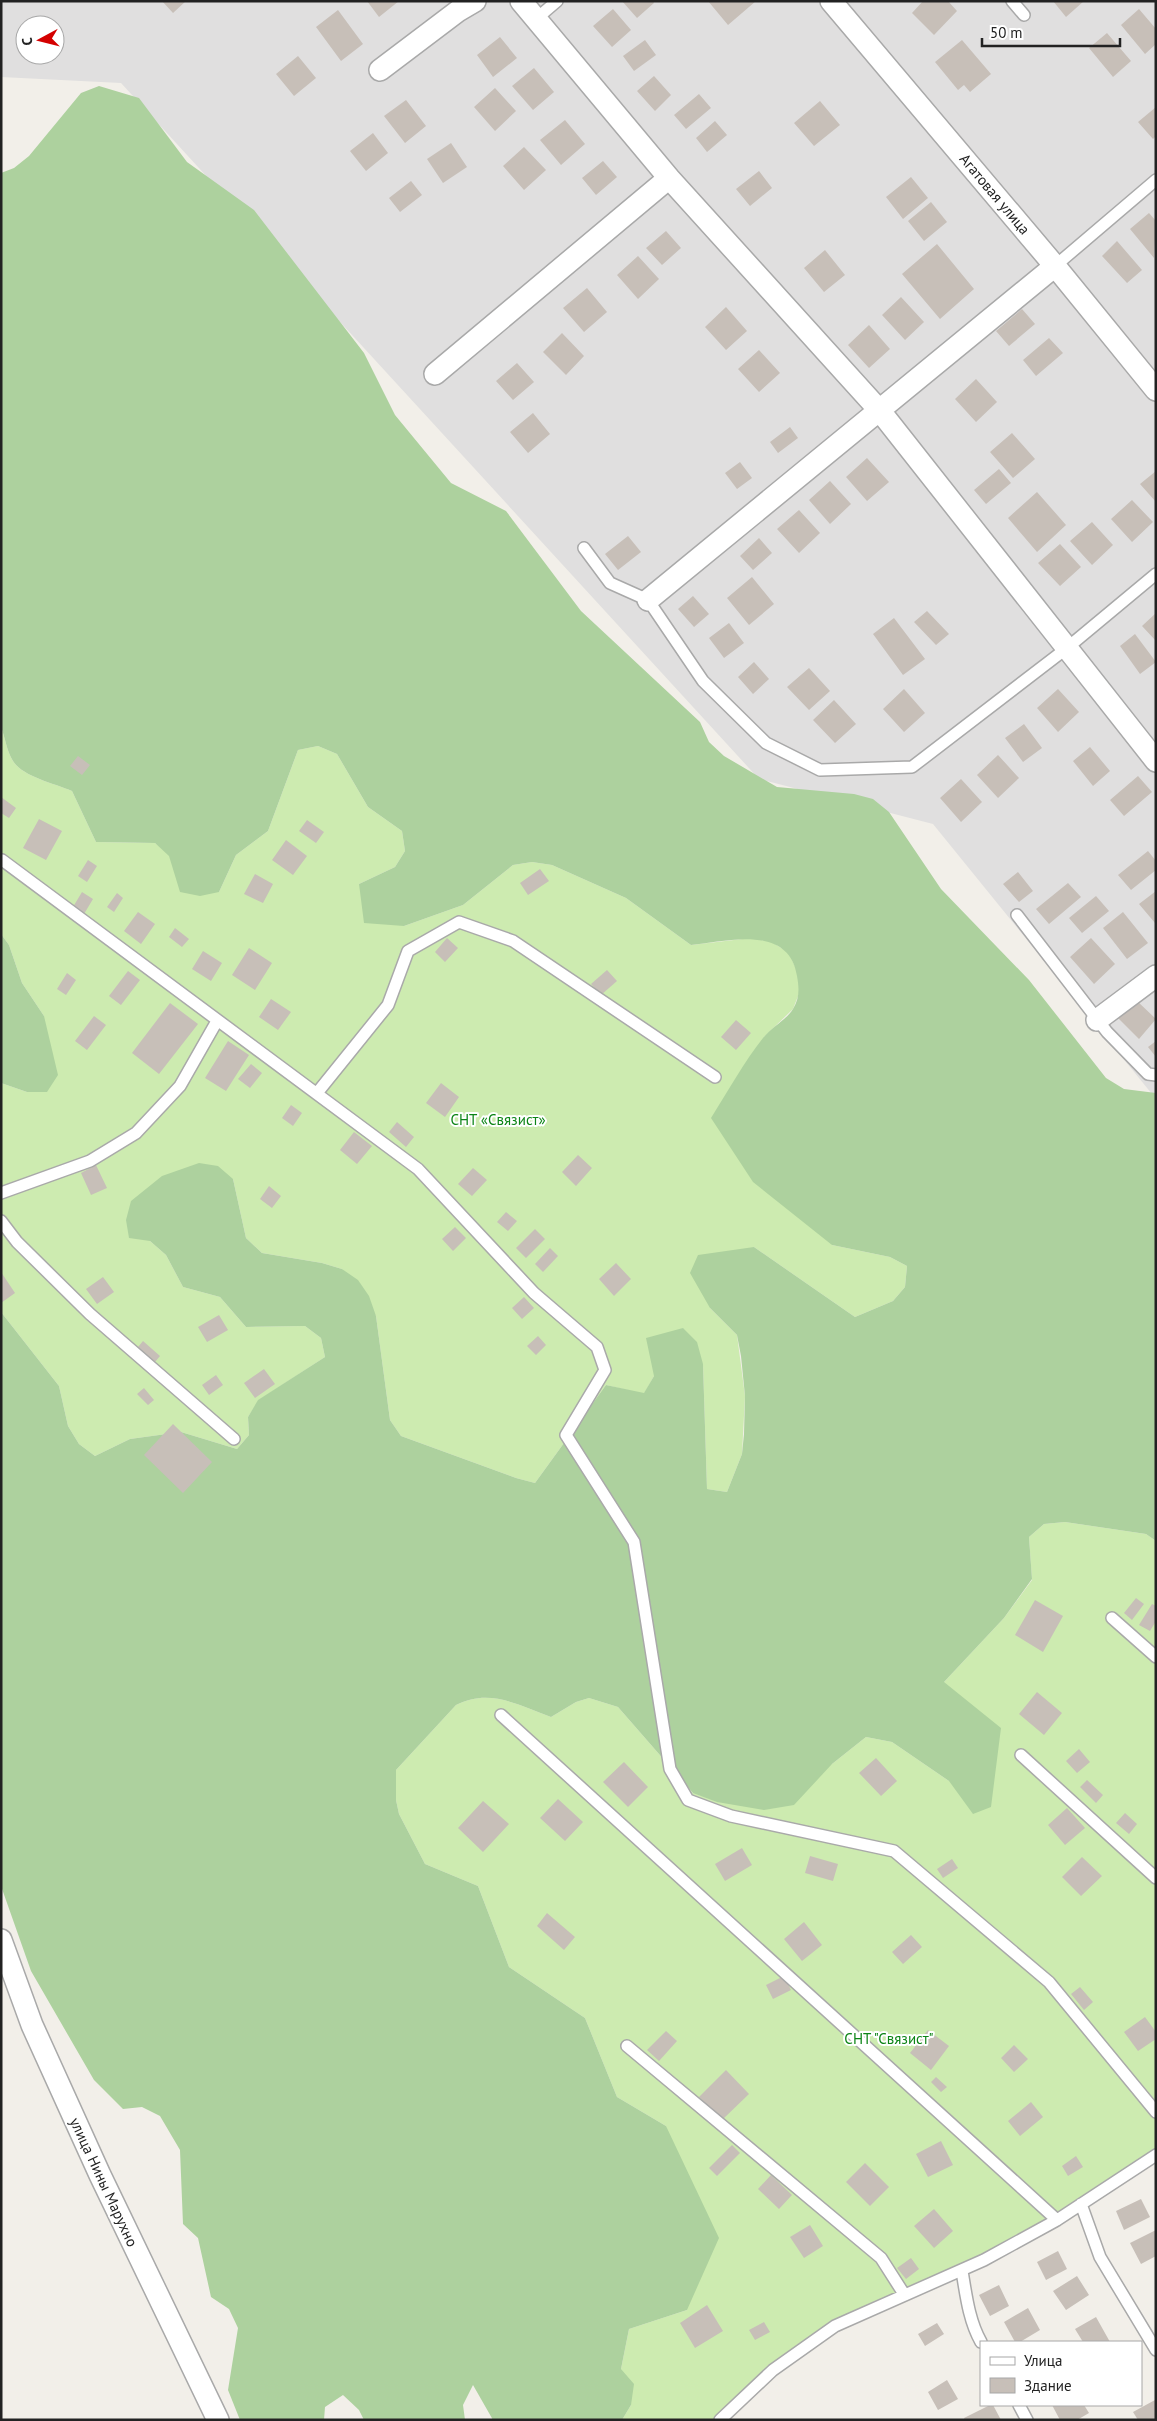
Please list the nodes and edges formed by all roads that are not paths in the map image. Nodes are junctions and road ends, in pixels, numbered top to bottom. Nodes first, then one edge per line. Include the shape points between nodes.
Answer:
1 (475, 1) edge
2 (521, 1) edge
3 (557, 1) edge
4 (831, 1) edge
5 (1012, 1) edge
6 (1024, 15) dead end
7 (536, 19) junction
8 (380, 70) dead end
9 (668, 178) junction
10 (1156, 180) edge
11 (1056, 266) junction
12 (435, 374) dead end
13 (1156, 390) edge
14 (880, 411) junction
15 (584, 548) dead end
16 (1156, 574) edge
17 (648, 600) junction
18 (1066, 648) junction
19 (1156, 761) edge
20 (2, 860) edge
21 (1016, 915) dead end
22 (1156, 976) edge
23 (1097, 1020) junction
24 (217, 1021) junction
25 (1156, 1075) edge
26 (715, 1078) dead end
27 (317, 1093) junction
28 (1, 1193) edge
29 (1, 1221) edge
30 (234, 1439) dead end
31 (1112, 1618) dead end
32 (1156, 1657) edge
33 (501, 1715) dead end
34 (1021, 1755) dead end
35 (1156, 1878) edge
36 (1, 1940) edge
37 (627, 2046) dead end
38 (1156, 2112) edge
39 (1156, 2155) edge
40 (1081, 2204) junction
41 (1058, 2220) junction
42 (962, 2271) junction
43 (904, 2294) junction
44 (980, 2341) edge
45 (1156, 2350) edge
46 (1020, 2406) edge
47 (218, 2420) edge
48 (720, 2420) edge
49 (1027, 2420) edge

1 - 8 street
2 - 7 street
3 - 7 lane
4 - 11 street, Агатовая улица
5 - 6 lane
7 - 9 street
9 - 12 street
9 - 14 street
10 - 11 lane
11 - 13 street, Агатовая улица
11 - 14 street
14 - 17 street
14 - 18 street
15 - 17 lane via 610,583
16 - 18 lane
17 - 18 lane via 703,681 766,743 820,770 912,767
18 - 19 street
20 - 24 lane
21 - 23 lane
22 - 23 street
23 - 25 lane via 1148,1074
24 - 27 lane
24 - 28 lane via 180,1086 136,1133 90,1161
26 - 27 lane via 513,941 459,922 408,951 388,1005
27 - 38 lane via 418,1169 534,1293 597,1347 605,1370 566,1435 634,1542 670,1769 688,1800 731,1816 894,1851 1049,1982
29 - 30 lane via 17,1242 90,1314
31 - 32 lane
33 - 41 lane
34 - 35 lane
36 - 47 street, улица Нины Марухно via 32,2025
37 - 43 lane via 881,2258
39 - 40 lane
40 - 41 lane
40 - 45 lane via 1100,2257
41 - 42 lane
42 - 43 lane
42 - 44 lane via 975,2333
43 - 48 lane via 835,2326 773,2370
46 - 49 lane

